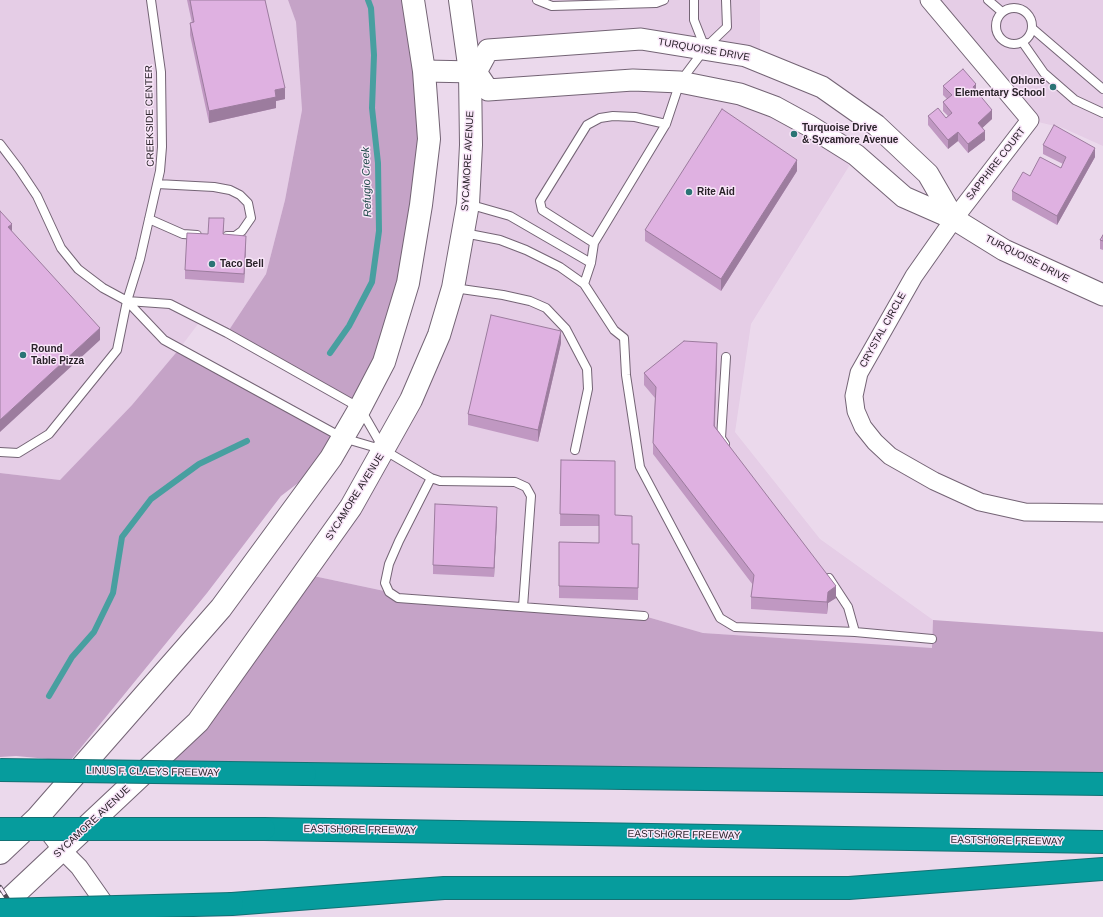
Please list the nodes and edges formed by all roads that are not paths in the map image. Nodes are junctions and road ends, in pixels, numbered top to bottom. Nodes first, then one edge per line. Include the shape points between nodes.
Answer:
1 (151, 0) edge
2 (413, 0) edge
3 (460, 0) edge
4 (537, 0) edge
5 (664, 0) edge
6 (694, 0) edge
7 (726, 0) edge
8 (929, 0) edge
9 (988, 0) edge
10 (1002, 12) junction
11 (1033, 28) junction
12 (1023, 43) junction
13 (705, 48) junction
14 (424, 71) junction
15 (473, 72) junction
16 (680, 82) junction
17 (1103, 89) edge
18 (1103, 113) edge
19 (666, 124) junction
20 (0, 144) edge
21 (157, 184) junction
22 (468, 204) junction
23 (149, 219) junction
24 (954, 219) junction
25 (463, 233) junction
26 (200, 235) edge
27 (227, 236) edge
28 (594, 243) junction
29 (591, 263) junction
30 (584, 284) junction
31 (453, 288) junction
32 (1103, 295) edge
33 (127, 301) junction
34 (726, 357) dead end
35 (360, 408) junction
36 (343, 438) junction
37 (384, 450) junction
38 (574, 450) dead end
39 (730, 450) edge
40 (0, 452) edge
41 (431, 478) junction
42 (1103, 513) edge
43 (823, 570) edge
44 (523, 607) junction
45 (644, 616) dead end
46 (855, 632) junction
47 (932, 639) dead end
48 (0, 770) edge
49 (1103, 784) edge
50 (37, 818) junction
51 (0, 829) edge
52 (1103, 842) edge
53 (62, 850) junction
54 (0, 853) edge
55 (1103, 869) edge
56 (0, 909) edge
57 (115, 917) edge

1 - 21 lane, CREEKSIDE CENTER via 161,72 162,147
2 - 14 main road
3 - 15 main road, SYCAMORE AVENUE
4 - 5 lane via 552,6 656,3
6 - 13 lane via 694,20
7 - 13 lane via 727,27
8 - 24 street, SAPPHIRE COURT via 1030,120
9 - 10 lane
10 - 11 lane via 1010,8 1019,8 1030,16
10 - 12 lane via 997,19 996,28 999,36 1010,44
11 - 12 lane via 1030,37
11 - 17 lane
12 - 18 lane via 1044,73 1075,100
13 - 15 street, TURQUOISE DRIVE via 641,39 488,50
13 - 16 lane
13 - 24 street, TURQUOISE DRIVE via 746,56 822,87 876,125 928,174
14 - 15 street
14 - 35 main road via 429,139 408,283 384,362
15 - 16 street, TURQUOISE DRIVE via 488,90 633,80
15 - 22 main road, SYCAMORE AVENUE
16 - 19 lane
16 - 24 street, TURQUOISE DRIVE via 740,94 775,107 856,155 904,197
19 - 28 lane
19 - 28 lane via 635,117 613,116 600,118 588,125 540,201 542,210
20 - 33 lane via 37,196 50,225 78,269 103,288
21 - 23 lane, CREEKSIDE CENTER
21 - 27 lane via 214,187 240,195 248,203 251,218 242,231 234,236
22 - 25 main road, SYCAMORE AVENUE
22 - 29 lane via 510,216
23 - 26 lane via 183,234
23 - 33 lane, CREEKSIDE CENTER
24 - 32 street, TURQUOISE DRIVE via 1004,250
24 - 42 street, CRYSTAL CIRCLE via 914,276 859,373 854,396 856,411 863,427 890,456 934,482 980,502 1025,512
25 - 30 lane via 500,240 526,250 560,267
25 - 31 main road, SYCAMORE AVENUE
28 - 29 lane
29 - 30 lane
30 - 46 lane via 614,330 624,338 626,374 640,468 720,618 735,627
31 - 37 main road, SYCAMORE AVENUE via 438,335 411,400
31 - 38 lane via 503,294 530,301 546,308 566,329 587,369 588,389
33 - 35 lane via 170,304
33 - 36 lane via 164,340
33 - 40 lane, CREEKSIDE CENTER via 117,350 49,434 18,453
34 - 39 lane via 720,438
35 - 36 main road
35 - 37 lane
36 - 37 lane
36 - 50 main road via 221,608
37 - 41 lane
37 - 53 main road, SYCAMORE AVENUE via 351,507 198,722
41 - 44 lane via 440,481 515,482 526,487 531,496
41 - 44 lane via 389,564 385,583 389,592 398,598
43 - 46 lane via 848,607
44 - 45 lane
46 - 47 lane
48 - 49 highway, LINUS F. CLAEYS FREEWAY, bridge
50 - 53 street
50 - 54 main road
51 - 52 highway, EASTSHORE FREEWAY, bridge via 264,828
53 - 56 main road, SYCAMORE AVENUE
53 - 57 street via 79,867
55 - 56 highway, bridge via 849,888 444,888 232,904

